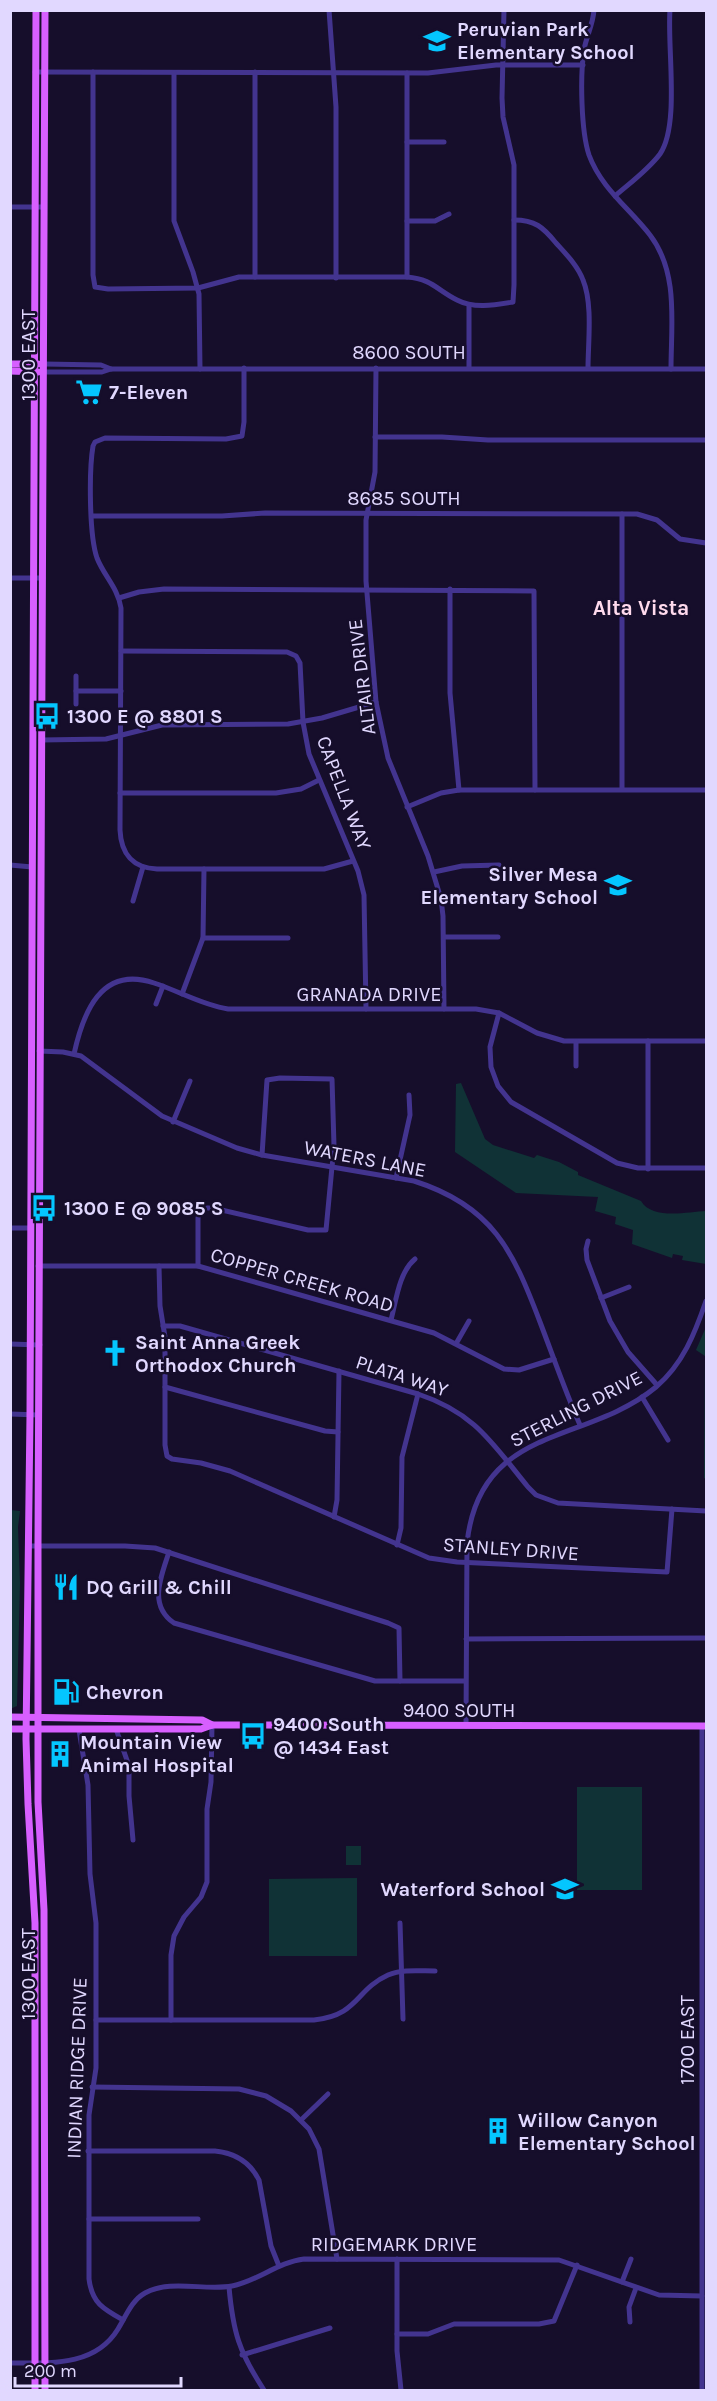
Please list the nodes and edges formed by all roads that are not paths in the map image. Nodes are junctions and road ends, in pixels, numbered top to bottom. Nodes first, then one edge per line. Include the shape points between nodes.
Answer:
1 (36, 10) edge
2 (45, 10) edge
3 (329, 10) edge
4 (504, 10) edge
5 (594, 10) edge
6 (670, 10) edge
7 (502, 65) junction
8 (583, 65) junction
9 (35, 72) junction
10 (45, 72) junction
11 (93, 72) junction
12 (255, 72) junction
13 (174, 73) junction
14 (333, 73) junction
15 (407, 73) junction
16 (407, 142) junction
17 (444, 142) dead end
18 (615, 196) junction
19 (10, 207) edge
20 (35, 207) junction
21 (44, 207) junction
22 (449, 214) dead end
23 (514, 220) junction
24 (407, 221) junction
25 (35, 253) junction
26 (44, 255) junction
27 (255, 277) junction
28 (407, 277) junction
29 (336, 278) junction
30 (198, 288) junction
31 (469, 305) junction
32 (10, 364) edge
33 (35, 368) junction
34 (44, 368) junction
35 (244, 368) junction
36 (376, 368) junction
37 (469, 368) junction
38 (588, 368) junction
39 (200, 369) junction
40 (671, 369) junction
41 (706, 369) edge
42 (10, 371) edge
43 (375, 437) junction
44 (706, 440) edge
45 (367, 512) junction
46 (622, 514) junction
47 (92, 516) junction
48 (706, 543) edge
49 (10, 578) edge
50 (34, 578) junction
51 (43, 578) junction
52 (450, 589) junction
53 (367, 590) junction
54 (119, 598) junction
55 (121, 651) junction
56 (76, 676) dead end
57 (76, 690) junction
58 (121, 691) junction
59 (376, 702) junction
60 (76, 704) dead end
61 (303, 722) junction
62 (120, 736) junction
63 (42, 740) junction
64 (33, 741) junction
65 (319, 780) junction
66 (622, 789) junction
67 (459, 790) junction
68 (535, 790) junction
69 (706, 790) edge
70 (120, 793) junction
71 (407, 807) junction
72 (353, 861) junction
73 (499, 865) dead end
74 (12, 866) edge
75 (32, 867) junction
76 (143, 867) junction
77 (204, 869) junction
78 (434, 872) junction
79 (133, 901) dead end
80 (444, 937) junction
81 (498, 937) dead end
82 (203, 938) junction
83 (288, 938) dead end
84 (163, 986) junction
85 (182, 994) junction
86 (156, 1004) dead end
87 (366, 1009) junction
88 (444, 1009) junction
89 (499, 1013) junction
90 (648, 1041) junction
91 (706, 1041) edge
92 (576, 1042) junction
93 (32, 1051) junction
94 (41, 1051) junction
95 (74, 1054) junction
96 (576, 1066) dead end
97 (190, 1081) dead end
98 (409, 1095) dead end
99 (173, 1122) junction
100 (262, 1155) junction
101 (331, 1166) junction
102 (706, 1168) edge
103 (648, 1169) junction
104 (396, 1178) junction
105 (10, 1228) edge
106 (30, 1228) junction
107 (588, 1241) dead end
108 (415, 1259) dead end
109 (30, 1266) junction
110 (40, 1266) junction
111 (159, 1266) junction
112 (198, 1266) junction
113 (629, 1287) dead end
114 (601, 1298) junction
115 (706, 1301) edge
116 (391, 1320) junction
117 (469, 1321) dead end
118 (163, 1326) junction
119 (457, 1342) junction
120 (10, 1344) edge
121 (30, 1344) junction
122 (40, 1344) junction
123 (554, 1359) junction
124 (339, 1371) junction
125 (657, 1385) junction
126 (165, 1387) junction
127 (418, 1394) junction
128 (642, 1397) junction
129 (10, 1414) edge
130 (30, 1415) junction
131 (39, 1415) junction
132 (580, 1425) junction
133 (338, 1432) junction
134 (668, 1440) dead end
135 (507, 1461) junction
136 (672, 1509) junction
137 (706, 1511) edge
138 (334, 1517) junction
139 (397, 1545) junction
140 (29, 1546) junction
141 (38, 1546) junction
142 (169, 1552) junction
143 (466, 1563) junction
144 (706, 1638) edge
145 (465, 1639) junction
146 (400, 1681) junction
147 (465, 1681) junction
148 (10, 1717) edge
149 (27, 1717) junction
150 (38, 1717) junction
151 (212, 1725) junction
152 (466, 1726) junction
153 (704, 1726) edge
154 (10, 1729) edge
155 (26, 1730) junction
156 (38, 1730) junction
157 (79, 1730) junction
158 (117, 1730) junction
159 (704, 1793) edge
160 (133, 1840) dead end
161 (704, 1861) edge
162 (400, 1923) dead end
163 (704, 1963) edge
164 (435, 1971) dead end
165 (402, 1972) junction
166 (404, 2019) dead end
167 (96, 2020) junction
168 (171, 2020) junction
169 (705, 2026) edge
170 (92, 2087) junction
171 (704, 2092) edge
172 (328, 2094) dead end
173 (301, 2120) junction
174 (88, 2151) junction
175 (704, 2174) edge
176 (89, 2219) junction
177 (198, 2219) dead end
178 (337, 2259) junction
179 (398, 2259) junction
180 (631, 2259) dead end
181 (577, 2265) junction
182 (279, 2266) junction
183 (622, 2282) junction
184 (229, 2287) junction
185 (636, 2288) junction
186 (702, 2296) junction
187 (123, 2320) junction
188 (630, 2322) dead end
189 (330, 2328) dead end
190 (397, 2334) junction
191 (242, 2355) junction
192 (10, 2363) edge
193 (35, 2363) junction
194 (45, 2363) junction
195 (35, 2391) edge
196 (45, 2391) edge
197 (264, 2391) edge
198 (401, 2391) edge
199 (702, 2391) edge

1 - 9 main road, 1300 EAST
2 - 10 main road, 1300 EAST
3 - 14 street
4 - 7 street
5 - 8 street
6 - 18 street via 670,119 666,142 653,162
7 - 8 street
7 - 15 street
7 - 23 street via 503,117 514,165
8 - 18 street via 585,139 595,169
9 - 10 street
9 - 20 main road, 1300 EAST
10 - 11 street
10 - 21 main road, 1300 EAST
11 - 13 street
11 - 30 street via 95,287
12 - 13 street
12 - 14 street
12 - 27 street
13 - 30 street via 174,221
14 - 15 street
14 - 29 street
15 - 16 street
16 - 17 street
16 - 24 street
18 - 40 street via 651,236 667,268 671,291
19 - 20 street
20 - 21 street
20 - 25 main road, 1300 EAST
21 - 26 main road, 1300 EAST
22 - 24 street via 435,221
23 - 31 street via 513,302
23 - 38 street via 542,226 584,281 588,300
24 - 28 street
25 - 26 main road
25 - 33 main road, 1300 EAST
26 - 34 main road, 1300 EAST
27 - 29 street
27 - 30 street
28 - 29 street
28 - 31 street via 435,284
30 - 39 street
31 - 37 street
32 - 33 main road, 8600 SOUTH
33 - 34 main road, 8600 SOUTH
33 - 42 main road, 8600 SOUTH
33 - 50 main road, 1300 EAST
34 - 39 street, 8600 SOUTH via 101,365 111,369
34 - 51 main road, 1300 EAST
35 - 36 street, 8600 SOUTH
35 - 39 street, 8600 SOUTH
35 - 47 street via 242,436 95,441
36 - 37 street, 8600 SOUTH
36 - 43 street, ALTAIR DRIVE
37 - 38 street, 8600 SOUTH
38 - 40 street, 8600 SOUTH
40 - 41 street, 8600 SOUTH
43 - 44 street
43 - 45 street, ALTAIR DRIVE via 374,480
45 - 46 street, 8685 SOUTH
45 - 47 street, 8685 SOUTH
45 - 53 street, ALTAIR DRIVE
46 - 48 street, 8685 SOUTH via 650,516 680,539
46 - 66 street
47 - 54 street via 98,561
49 - 50 street
50 - 51 street
50 - 64 main road, 1300 EAST
51 - 63 main road, 1300 EAST
52 - 53 street
52 - 67 street via 450,693
52 - 68 street via 534,591
53 - 54 street via 164,589
53 - 59 street, ALTAIR DRIVE
54 - 55 street
55 - 58 street
55 - 61 street, CAPELLA WAY via 292,653 300,663
56 - 57 street
57 - 58 street
57 - 60 street
58 - 62 street
59 - 61 street
59 - 71 street, ALTAIR DRIVE via 388,758
61 - 62 street via 162,725
61 - 65 street, CAPELLA WAY
62 - 63 street
62 - 70 street
63 - 64 street
63 - 94 main road, 1300 EAST
64 - 75 main road, 1300 EAST
65 - 70 street via 301,789 276,793
65 - 72 street, CAPELLA WAY
66 - 68 street
66 - 69 street
67 - 68 street
67 - 71 street
70 - 76 street via 122,847 126,855
71 - 78 street, ALTAIR DRIVE
72 - 77 street via 324,869
72 - 87 street, CAPELLA WAY via 366,906
73 - 78 street
74 - 75 street
75 - 93 main road, 1300 EAST
76 - 77 street
76 - 79 street
77 - 82 street
78 - 80 street, ALTAIR DRIVE
80 - 81 street
80 - 88 street, ALTAIR DRIVE
82 - 83 street
82 - 85 street
84 - 85 street, GRANADA DRIVE
84 - 86 street
84 - 95 street, GRANADA DRIVE via 130,980 101,992 89,1006
85 - 87 street, GRANADA DRIVE via 228,1009
87 - 88 street, GRANADA DRIVE
88 - 89 street, GRANADA DRIVE
89 - 92 street, GRANADA DRIVE via 549,1038
89 - 103 street via 490,1047 491,1067 498,1086 512,1102 616,1163
90 - 91 street, GRANADA DRIVE
90 - 92 street, GRANADA DRIVE
90 - 103 street
92 - 96 street
93 - 94 street, WATERS LANE
93 - 106 main road, 1300 EAST
94 - 95 street, WATERS LANE
94 - 110 main road, 1300 EAST
95 - 99 street, WATERS LANE via 91,1062
97 - 99 street
98 - 104 street via 410,1115
99 - 100 street, WATERS LANE
100 - 101 street, WATERS LANE
100 - 101 street via 267,1080 332,1079
101 - 104 street, WATERS LANE
101 - 112 street via 326,1230 308,1230 201,1208
102 - 103 street
104 - 123 street, WATERS LANE via 448,1194 491,1227 519,1268
105 - 106 street
106 - 109 main road, 1300 EAST
107 - 114 street via 587,1260
108 - 116 street via 404,1272
109 - 110 street, COPPER CREEK ROAD
109 - 121 main road, 1300 EAST
110 - 111 street, COPPER CREEK ROAD
110 - 122 main road, 1300 EAST
111 - 112 street, COPPER CREEK ROAD
111 - 118 street
112 - 116 street, COPPER CREEK ROAD
113 - 114 street
114 - 125 street via 617,1335
115 - 125 street, STERLING DRIVE via 684,1353
116 - 119 street, COPPER CREEK ROAD
117 - 119 street
118 - 124 street, PLATA WAY via 180,1326
118 - 126 street
119 - 123 street, COPPER CREEK ROAD via 512,1370
120 - 121 street
121 - 122 street
121 - 130 main road, 1300 EAST
122 - 131 main road, 1300 EAST
123 - 132 street, WATERS LANE
124 - 127 street, PLATA WAY
124 - 133 street
125 - 128 street, STERLING DRIVE
126 - 133 street
126 - 138 street, STANLEY DRIVE via 167,1456 230,1471
127 - 135 street, PLATA WAY via 467,1418
127 - 139 street via 402,1457 401,1528
128 - 132 street, STERLING DRIVE
128 - 134 street
129 - 130 street
130 - 131 street
130 - 140 main road, 1300 EAST
131 - 141 main road, 1300 EAST
132 - 135 street, STERLING DRIVE via 534,1443
133 - 138 street
135 - 136 street, PLATA WAY via 528,1487 547,1501
135 - 143 street, STERLING DRIVE via 476,1505 468,1530
136 - 137 street, PLATA WAY
136 - 143 street, STANLEY DRIVE via 667,1572
138 - 139 street, STANLEY DRIVE
139 - 143 street, STANLEY DRIVE via 429,1558
140 - 141 street
140 - 149 main road, 1300 EAST
141 - 142 street via 134,1546
141 - 150 main road, 1300 EAST
142 - 146 street via 399,1628
142 - 146 street via 157,1594 163,1613 174,1623 367,1678
143 - 145 street, STERLING DRIVE
144 - 145 street
145 - 147 street, STERLING DRIVE
146 - 147 street
147 - 152 street, STERLING DRIVE
148 - 149 main road, 9400 SOUTH
149 - 150 main road, 9400 SOUTH
149 - 155 main road, 1300 EAST
150 - 151 main road, 9400 SOUTH via 202,1720
150 - 156 main road, 1300 EAST
151 - 152 main road, 9400 SOUTH
151 - 158 main road, 9400 SOUTH via 201,1729
151 - 168 street via 207,1882 174,1936
152 - 153 main road, 9400 SOUTH
153 - 159 street, 1700 EAST
154 - 155 main road, 9400 SOUTH
155 - 156 main road, 9400 SOUTH
155 - 193 main road, 1300 EAST via 35,1923
156 - 157 main road, 9400 SOUTH
156 - 194 main road, 1300 EAST via 44,1910
157 - 158 main road, 9400 SOUTH
157 - 167 street, INDIAN RIDGE DRIVE via 88,1785 90,1874 96,1915
158 - 160 street via 129,1766
159 - 161 street, 1700 EAST
161 - 163 street, 1700 EAST
162 - 165 street
163 - 169 street, 1700 EAST
164 - 165 street
165 - 166 street
165 - 168 street via 388,1975 349,2009 329,2018
167 - 168 street
167 - 170 street, INDIAN RIDGE DRIVE
169 - 171 street, 1700 EAST
170 - 173 street via 239,2089 266,2096
170 - 174 street, INDIAN RIDGE DRIVE
171 - 175 street, 1700 EAST
172 - 173 street
173 - 178 street via 319,2149
174 - 176 street, INDIAN RIDGE DRIVE
174 - 182 street via 215,2151 243,2159 259,2180 271,2246
175 - 186 street, 1700 EAST
176 - 177 street
176 - 187 street, INDIAN RIDGE DRIVE via 91,2294
178 - 179 street, RIDGEMARK DRIVE
178 - 182 street, RIDGEMARK DRIVE via 295,2260
179 - 181 street, RIDGEMARK DRIVE via 547,2259
179 - 190 street
180 - 183 street
181 - 183 street, RIDGEMARK DRIVE
181 - 190 street via 554,2321 454,2324 428,2334
182 - 184 street, RIDGEMARK DRIVE
183 - 185 street, RIDGEMARK DRIVE
184 - 187 street, RIDGEMARK DRIVE via 153,2290 137,2299
184 - 191 street via 233,2324
185 - 186 street, RIDGEMARK DRIVE via 658,2295
185 - 188 street via 629,2307
186 - 199 street, 1700 EAST
187 - 194 street, RIDGEMARK DRIVE via 111,2339 94,2353 72,2361
189 - 191 street
190 - 198 street
191 - 197 street
192 - 193 street, RIDGEMARK DRIVE
193 - 194 street, RIDGEMARK DRIVE
193 - 195 main road, 1300 EAST
194 - 196 main road, 1300 EAST

